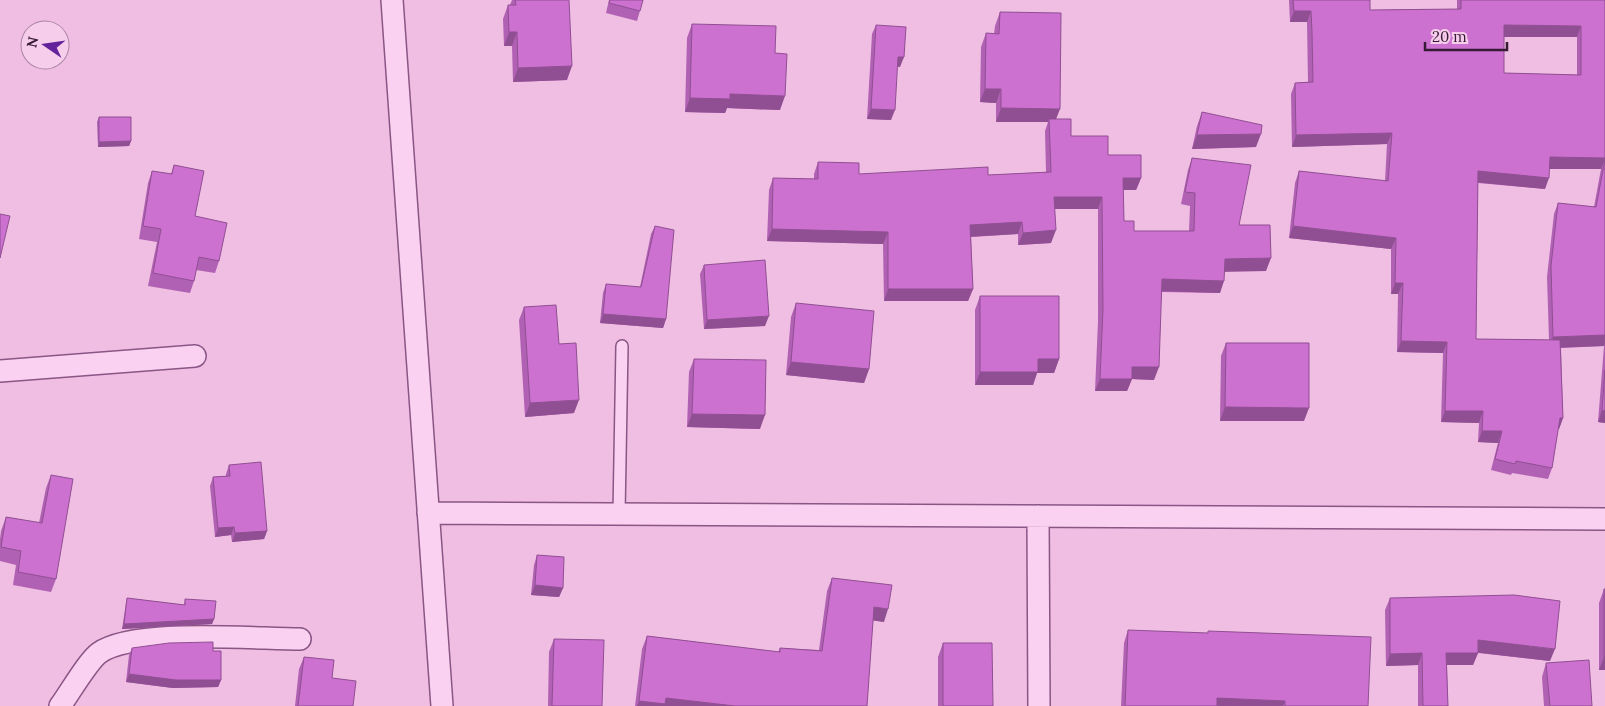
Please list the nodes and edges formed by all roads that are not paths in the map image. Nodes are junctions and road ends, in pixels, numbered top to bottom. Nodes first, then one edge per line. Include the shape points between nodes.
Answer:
1 (392, 0) edge
2 (622, 346) dead end
3 (194, 356) dead end
4 (0, 371) edge
5 (428, 513) junction
6 (619, 514) junction
7 (1038, 516) junction
8 (1605, 519) edge
9 (300, 639) dead end
10 (60, 706) edge
11 (442, 706) edge
12 (1039, 706) edge

1 - 5 street
2 - 6 lane
3 - 4 street
5 - 6 street
5 - 11 street
6 - 7 street
7 - 8 street
7 - 12 street
9 - 10 street via 154,637 126,641 98,654

